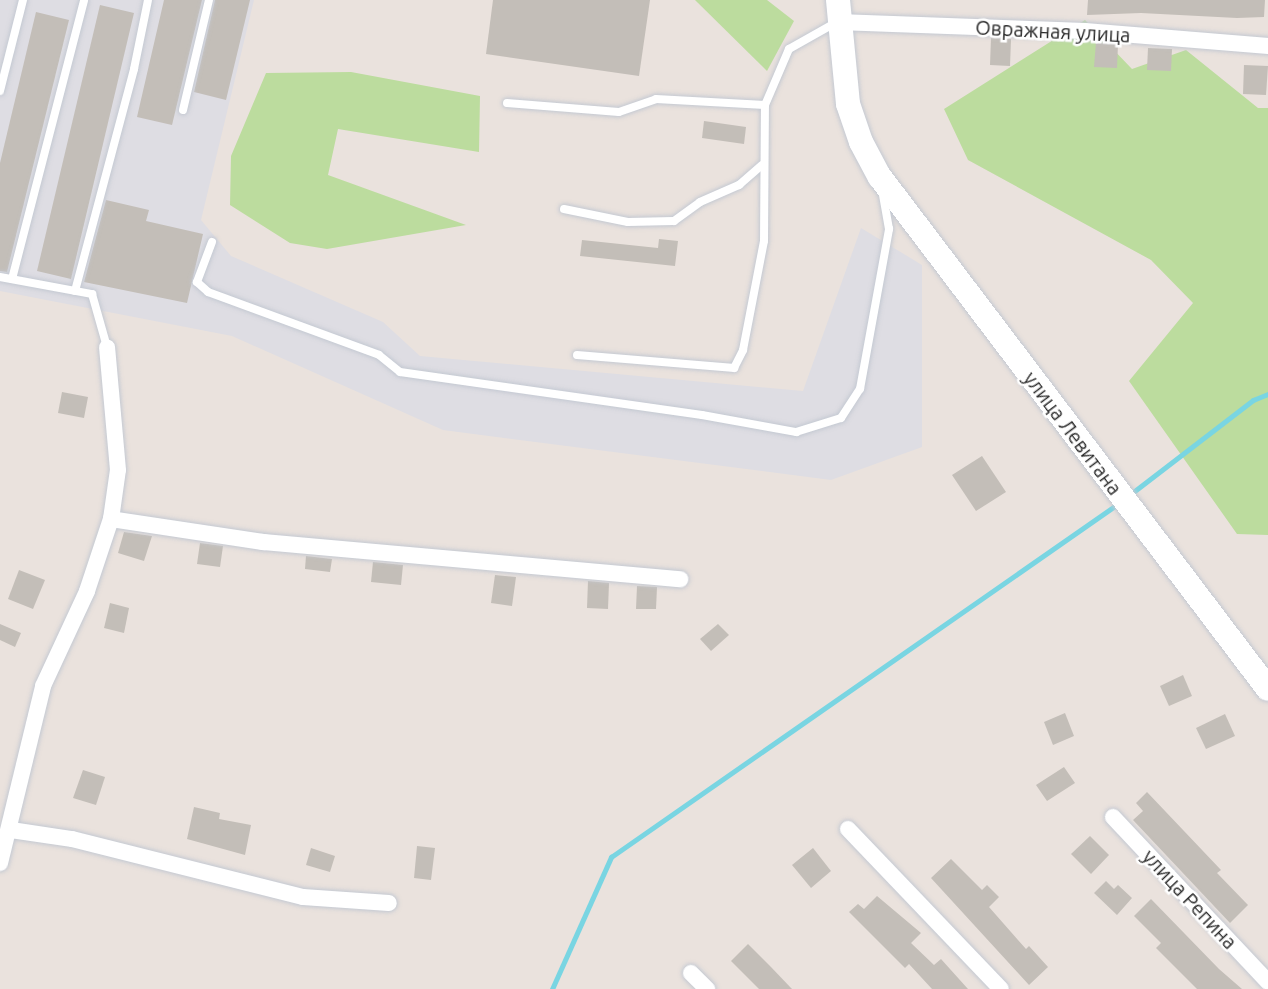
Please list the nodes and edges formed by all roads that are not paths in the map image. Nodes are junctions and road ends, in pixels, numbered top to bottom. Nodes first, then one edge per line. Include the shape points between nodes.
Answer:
1 (23, 0) edge
2 (84, 0) edge
3 (148, 0) edge
4 (208, 0) edge
5 (838, 11) edge
6 (1268, 46) edge
7 (0, 91) edge
8 (507, 103) dead end
9 (765, 105) junction
10 (183, 110) dead end
11 (762, 165) junction
12 (880, 177) junction
13 (564, 209) dead end
14 (212, 242) dead end
15 (0, 277) edge
16 (12, 279) junction
17 (75, 291) junction
18 (106, 347) joint
19 (577, 355) dead end
20 (111, 519) junction
21 (680, 579) dead end
22 (1268, 688) edge
23 (1113, 817) dead end
24 (10, 830) junction
25 (848, 830) dead end
26 (0, 863) edge
27 (389, 903) dead end
28 (691, 973) dead end
29 (1268, 982) edge
30 (707, 989) edge
31 (1001, 989) edge

1 - 7 lane
2 - 16 lane
3 - 17 lane via 134,69
4 - 10 lane
5 - 6 street, Овражная улица
5 - 9 lane via 789,49
5 - 12 main road, улица Левитана via 848,104 861,142
8 - 9 lane via 620,112 656,99
9 - 11 lane
11 - 13 lane via 739,185 700,202 674,221 628,222
11 - 19 lane via 764,241 743,350 734,368
12 - 14 lane via 889,229 860,389 841,418 796,432 400,372 379,355 208,292 197,282
12 - 22 main road, улица Левитана
15 - 16 lane
16 - 17 lane
17 - 18 lane via 92,294
18 - 20 street via 118,470
20 - 21 street via 263,542
20 - 24 street via 87,591 43,686
23 - 29 street, улица Репина
24 - 26 street
24 - 27 street via 72,839 303,897
25 - 31 street
28 - 30 street

